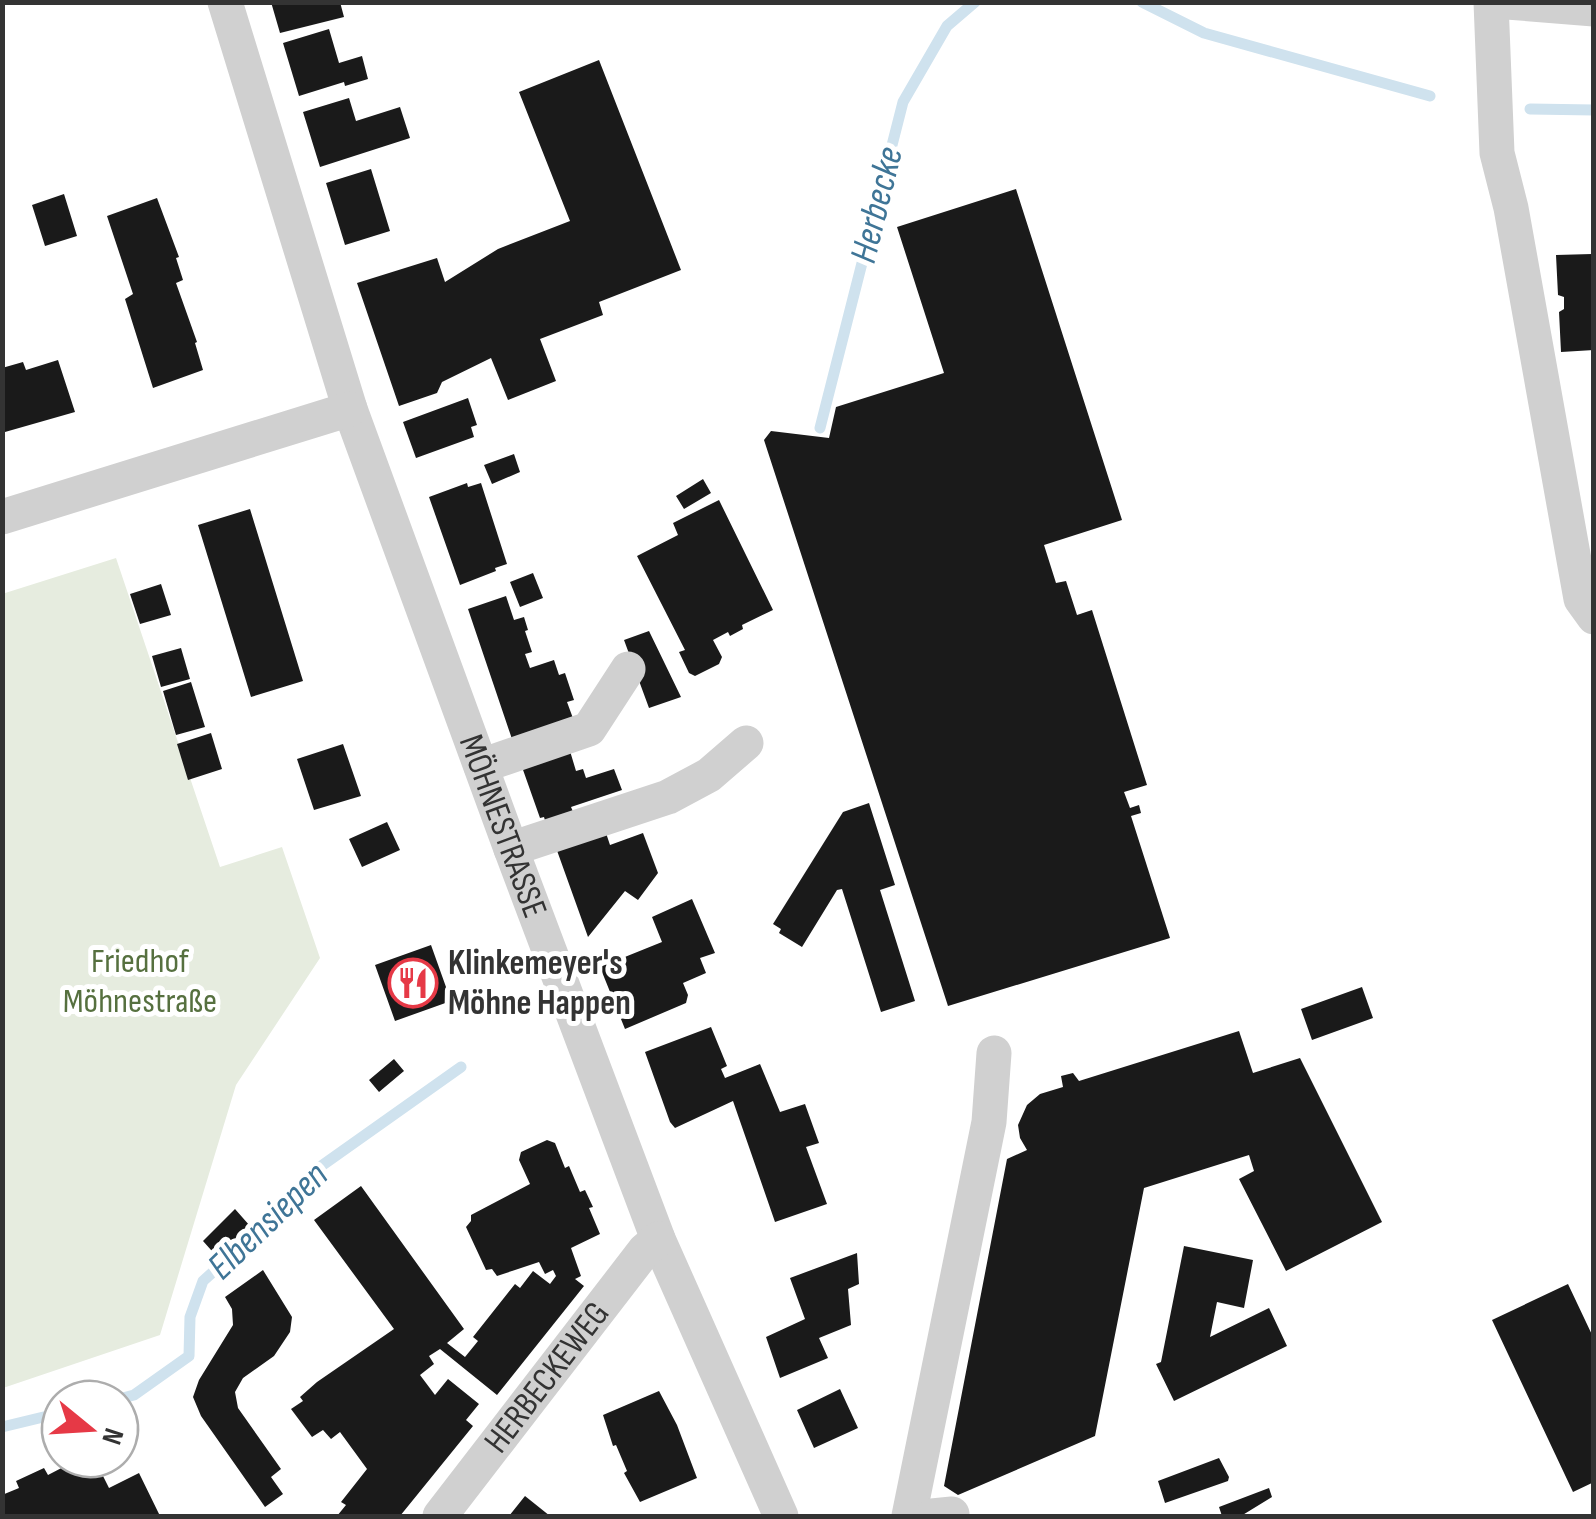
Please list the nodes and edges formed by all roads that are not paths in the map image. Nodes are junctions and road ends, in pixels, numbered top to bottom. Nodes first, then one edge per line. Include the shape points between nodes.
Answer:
1 (225, 2) edge
2 (1491, 2) edge
3 (1507, 2) edge
4 (1594, 9) edge
5 (350, 409) junction
6 (2, 517) edge
7 (1594, 617) edge
8 (628, 669) dead end
9 (746, 742) dead end
10 (482, 766) junction
11 (511, 849) junction
12 (994, 1052) dead end
13 (658, 1239) junction
14 (440, 1516) edge
15 (780, 1516) edge
16 (909, 1516) edge

1 - 5 street, MÖHNESTRASSE
2 - 7 street via 1498,154 1582,599
3 - 4 street
5 - 6 street
5 - 10 street, MÖHNESTRASSE
8 - 10 street via 589,730
9 - 11 street via 708,775 668,797
10 - 11 street, MÖHNESTRASSE
11 - 13 street, MÖHNESTRASSE
12 - 16 street via 990,1122
13 - 14 street, HERBECKEWEG
13 - 15 street, MÖHNESTRASSE

